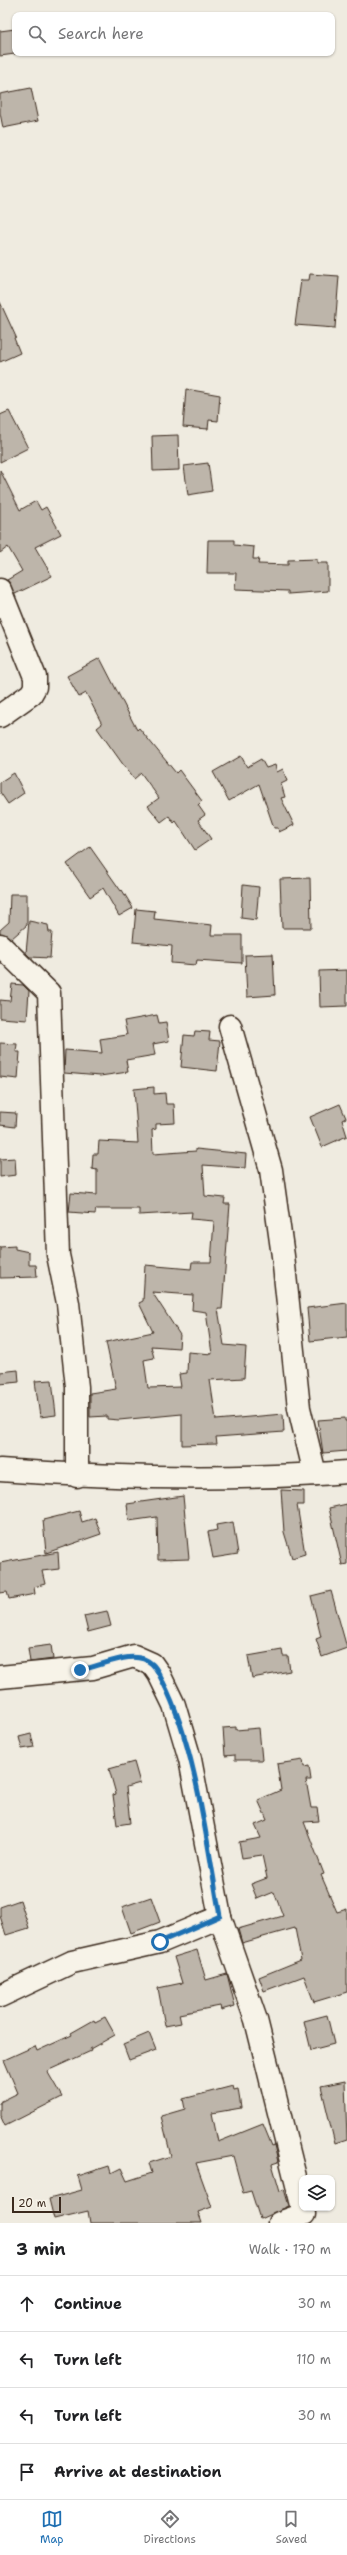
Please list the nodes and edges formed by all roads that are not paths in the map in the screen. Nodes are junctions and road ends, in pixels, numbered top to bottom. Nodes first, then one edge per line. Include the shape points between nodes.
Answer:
1 (0, 590) edge
2 (0, 716) edge
3 (0, 945) edge
4 (230, 1026) dead end
5 (0, 1470) edge
6 (347, 1472) edge
7 (315, 1474) junction
8 (77, 1476) junction
9 (0, 1677) edge
10 (220, 1916) junction
11 (0, 1996) edge
12 (304, 2212) edge
13 (279, 2223) edge

1 - 2 street via 35,677 35,687 31,694
3 - 8 street via 50,993 58,1255 68,1303 77,1388
4 - 7 street via 271,1170 284,1256 299,1408
5 - 8 street
6 - 7 street
7 - 8 street via 157,1478
9 - 10 street via 93,1668 134,1656 152,1664 174,1705 190,1759
10 - 11 street via 160,1942 72,1962
10 - 12 street via 256,2020
12 - 13 street

